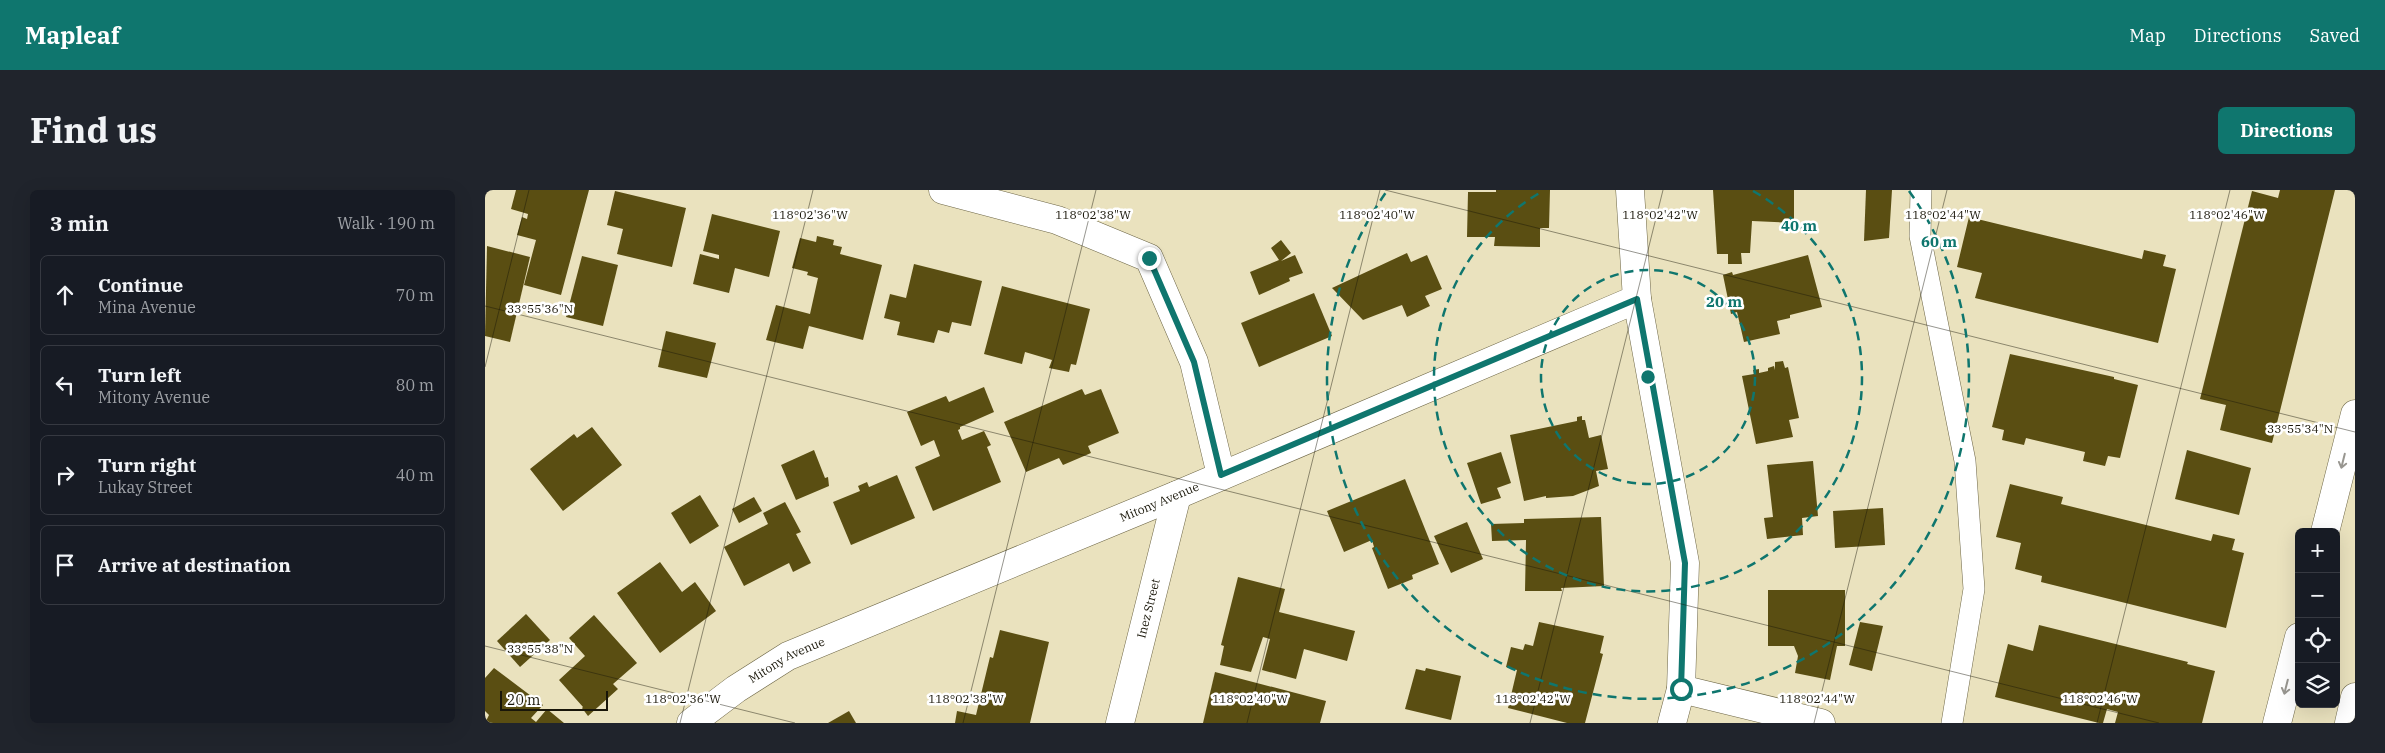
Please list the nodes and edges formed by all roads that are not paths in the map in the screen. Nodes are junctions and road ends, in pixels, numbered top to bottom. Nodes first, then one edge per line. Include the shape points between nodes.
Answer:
1 (943, 190) edge
2 (1630, 190) edge
3 (1921, 190) edge
4 (1637, 299) junction
5 (2355, 414) edge
6 (1221, 475) junction
7 (1177, 495) junction
8 (2326, 528) edge
9 (2295, 653) edge
10 (1681, 689) junction
11 (2355, 697) edge
12 (2355, 718) edge
13 (691, 723) edge
14 (1120, 723) edge
15 (1672, 723) edge
16 (1821, 723) edge
17 (1952, 723) edge
18 (2277, 723) edge
19 (2350, 723) edge

1 - 6 street via 1057,220 1149,258 1194,362
2 - 4 street
3 - 17 lane via 1920,236 1965,461 1974,589
4 - 6 street, Mitony Avenue
4 - 10 street via 1685,563
5 -> 8 street
6 - 7 street, Mitony Avenue
7 - 13 street, Mitony Avenue via 787,656 736,688
7 - 14 street, Inez Street
9 -> 18 street
10 - 15 street
10 - 16 street
11 - 19 street
12 - 19 street

